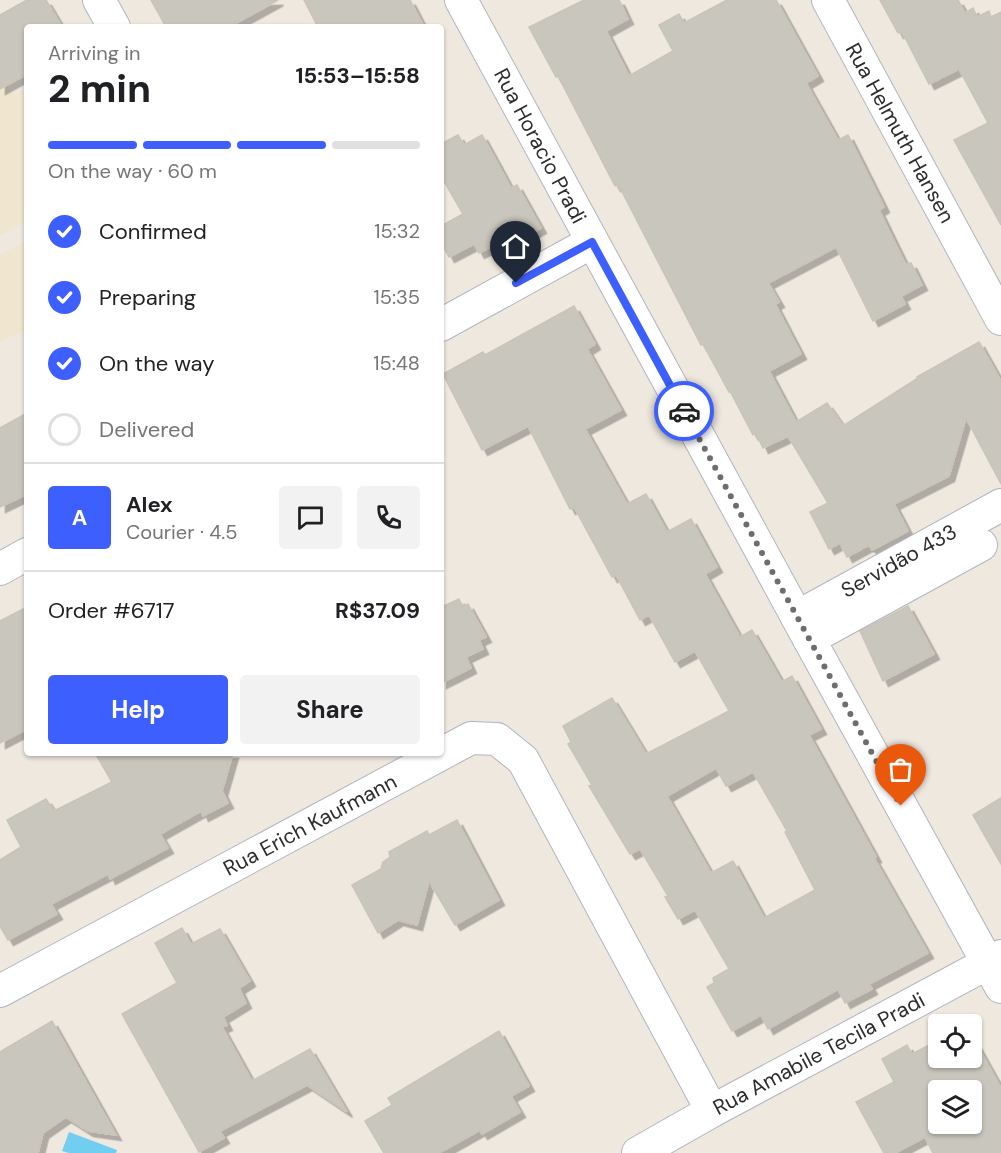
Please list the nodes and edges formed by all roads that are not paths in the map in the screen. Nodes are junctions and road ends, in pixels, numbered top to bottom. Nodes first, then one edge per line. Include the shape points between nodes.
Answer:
1 (99, 0) edge
2 (461, 0) edge
3 (828, 0) edge
4 (112, 24) edge
5 (592, 242) junction
6 (1001, 320) edge
7 (444, 323) edge
8 (1001, 505) edge
9 (981, 545) dead end
10 (24, 556) edge
11 (0, 569) edge
12 (803, 628) junction
13 (444, 753) edge
14 (437, 756) edge
15 (997, 969) edge
16 (0, 991) edge
17 (712, 1111) junction
18 (638, 1153) edge

1 - 4 street
2 - 5 street, Rua Horacio Pradi
3 - 6 street, Rua Helmuth Hansen
5 - 7 street
5 - 12 street, Rua Horacio Pradi
8 - 12 street, Servidão 433
9 - 12 street
10 - 11 street
12 - 15 street, Rua Horacio Pradi
13 - 17 street, Rua Erich Kaufmann via 471,738 497,739 523,760
14 - 16 street, Rua Erich Kaufmann
15 - 17 street, Rua Amabile Tecila Pradi
17 - 18 street, Rua Amabile Tecila Pradi

